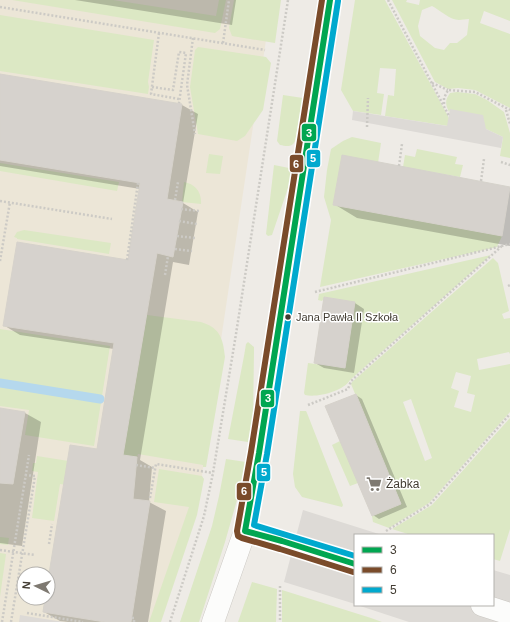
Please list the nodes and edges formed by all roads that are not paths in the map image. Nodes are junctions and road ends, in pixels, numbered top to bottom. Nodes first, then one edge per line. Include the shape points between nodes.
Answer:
1 (330, 0) edge
2 (245, 531) junction
3 (354, 564) edge
4 (485, 606) edge
5 (510, 614) edge
6 (213, 622) edge

1 - 2 street
2 - 3 street
2 - 6 street
4 - 5 street

